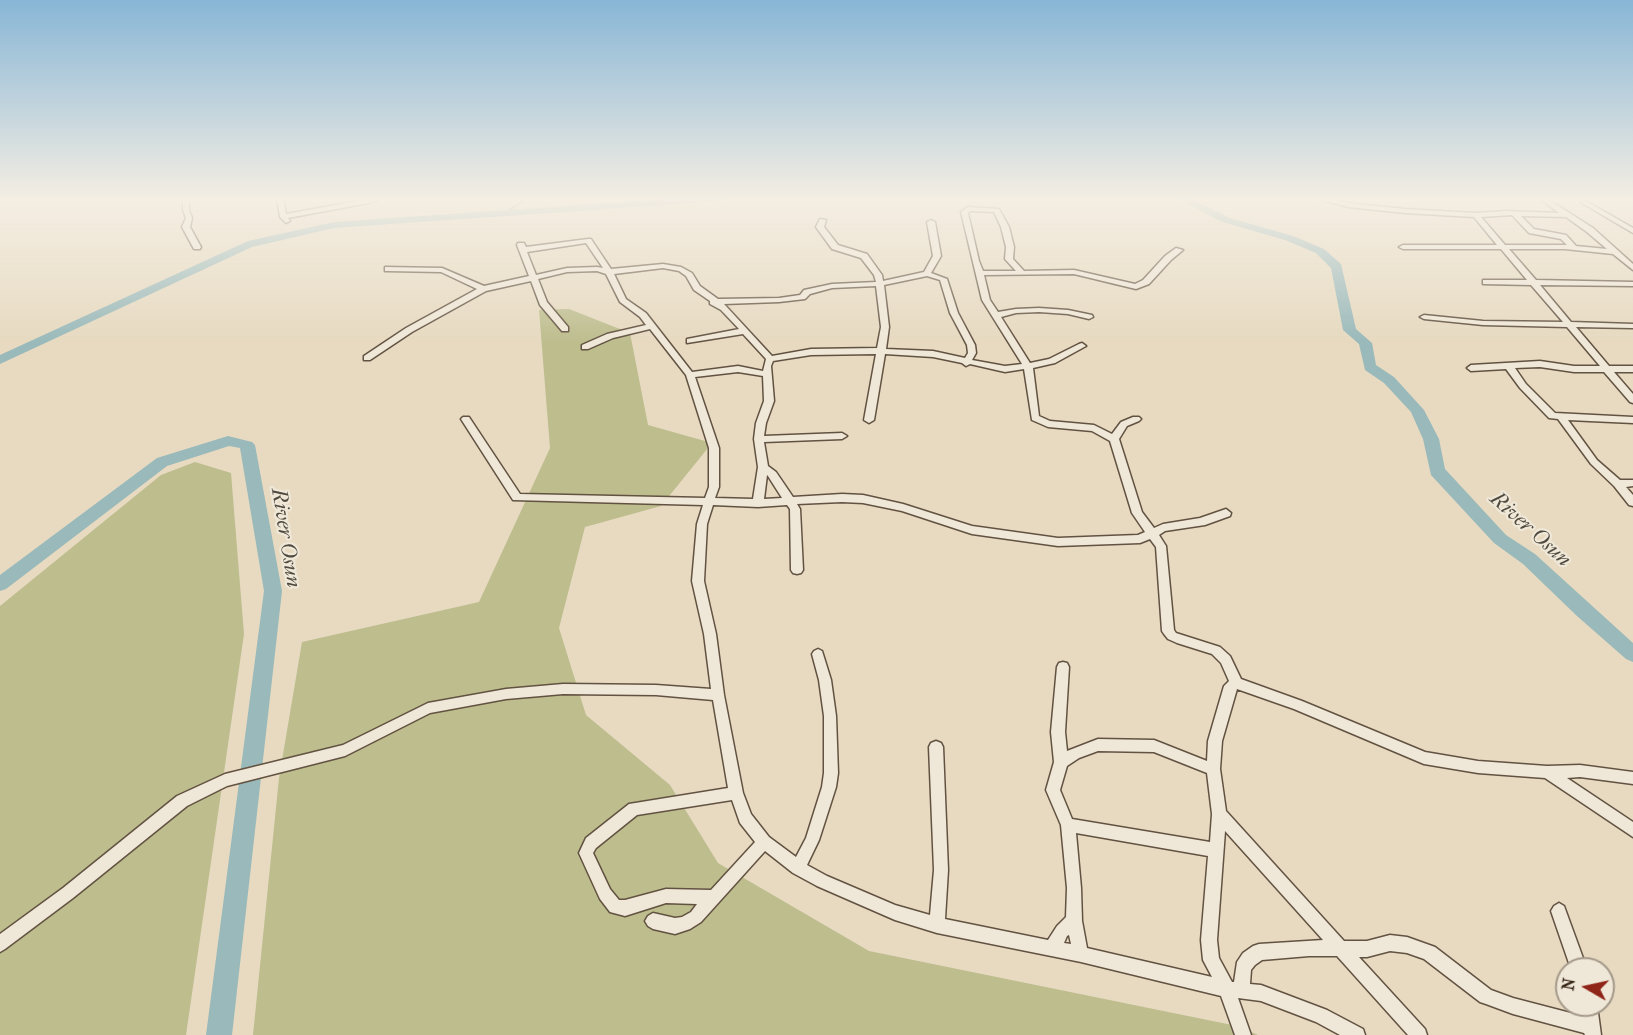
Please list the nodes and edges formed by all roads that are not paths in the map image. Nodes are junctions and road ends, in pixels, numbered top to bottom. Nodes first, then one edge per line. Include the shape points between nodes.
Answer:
1 (530, 246) edge
2 (592, 246) edge
3 (834, 246) edge
4 (935, 246) edge
5 (972, 246) edge
6 (1010, 246) edge
7 (1473, 246) edge
8 (1503, 246) edge
9 (1514, 246) edge
10 (1609, 246) edge
11 (1403, 247) dead end
12 (1574, 248) joint
13 (1179, 250) dead end
14 (1616, 252) junction
15 (1624, 258) junction
16 (1633, 259) edge
17 (1633, 268) edge
18 (388, 269) dead end
19 (609, 272) junction
20 (981, 273) junction
21 (1022, 273) junction
22 (927, 274) junction
23 (534, 275) junction
24 (1486, 282) dead end
25 (880, 284) junction
26 (1534, 284) junction
27 (1633, 284) edge
28 (483, 289) junction
29 (713, 302) junction
30 (997, 315) junction
31 (1089, 317) dead end
32 (1424, 317) dead end
33 (1568, 323) junction
34 (652, 326) junction
35 (1633, 326) edge
36 (565, 329) dead end
37 (744, 331) junction
38 (690, 341) dead end
39 (1083, 346) dead end
40 (585, 347) dead end
41 (879, 351) junction
42 (367, 358) dead end
43 (770, 359) junction
44 (966, 363) junction
45 (1028, 366) junction
46 (1471, 368) dead end
47 (1510, 368) junction
48 (1606, 368) junction
49 (1005, 369) junction
50 (1633, 369) edge
51 (767, 374) junction
52 (690, 375) junction
53 (1032, 382) junction
54 (1633, 400) edge
55 (1561, 417) junction
56 (465, 419) dead end
57 (1136, 419) dead end
58 (869, 420) dead end
59 (1633, 420) edge
60 (842, 436) dead end
61 (759, 439) junction
62 (1114, 439) junction
63 (763, 467) junction
64 (1633, 483) edge
65 (1618, 484) junction
66 (710, 501) junction
67 (788, 501) junction
68 (1633, 502) edge
69 (758, 503) junction
70 (1226, 513) dead end
71 (1153, 534) junction
72 (797, 570) dead end
73 (818, 654) dead end
74 (1063, 667) dead end
75 (1236, 682) junction
76 (718, 695) junction
77 (936, 747) dead end
78 (1061, 762) junction
79 (1212, 769) junction
80 (1547, 772) junction
81 (1633, 778) edge
82 (736, 793) junction
83 (1219, 814) junction
84 (1068, 825) junction
85 (1633, 830) edge
86 (764, 842) junction
87 (1216, 850) junction
88 (798, 868) junction
89 (712, 897) junction
90 (1558, 911) dead end
91 (653, 921) dead end
92 (1074, 921) junction
93 (937, 926) junction
94 (0, 944) edge
95 (1052, 949) junction
96 (1342, 950) junction
97 (1081, 954) junction
98 (1575, 957) edge
99 (1234, 989) junction
100 (1592, 1030) edge
101 (1243, 1035) edge
102 (1357, 1035) edge
103 (1419, 1035) edge

1 - 23 street via 522,247
2 - 19 street
3 - 25 street via 864,256
4 - 22 street via 937,256
5 - 20 street
6 - 21 street via 1009,259
7 - 11 street
8 - 26 street
9 - 12 street
10 - 14 street
12 - 14 street
13 - 21 street via 1136,287 1074,272
14 - 15 street
15 - 16 street
15 - 17 street
18 - 28 street via 442,270
19 - 23 street via 574,269
19 - 29 street via 675,267 689,275
19 - 34 street via 623,300
20 - 21 street
20 - 30 street via 986,300
22 - 25 street
22 - 44 street via 943,279 954,313 971,345 972,353
23 - 28 street
23 - 36 street via 543,303
24 - 26 street
25 - 29 street via 832,286 779,300
25 - 41 street via 885,327
26 - 27 street
26 - 33 street
28 - 42 street
29 - 37 street via 724,308
30 - 31 street via 1039,310
30 - 45 street
32 - 33 street via 1483,323
33 - 35 street
33 - 48 street
34 - 40 street via 610,336
34 - 52 street
37 - 38 street
37 - 43 street
39 - 45 street via 1052,361
41 - 43 street via 822,351
41 - 44 street via 922,352
41 - 58 street
43 - 51 street
44 - 49 street
45 - 49 street
45 - 53 street
46 - 47 street
47 - 48 street via 1540,364
47 - 55 street via 1547,413
48 - 50 street
48 - 54 street
49 - 53 street
51 - 52 street via 738,369
51 - 61 street via 769,400
52 - 66 street via 714,448
53 - 62 street via 1032,413 1040,422 1094,429
55 - 59 street
55 - 65 street via 1581,447
56 - 66 street via 517,497
57 - 62 street via 1124,424
60 - 61 street
61 - 63 street
62 - 71 street via 1137,513
63 - 67 street via 772,474
63 - 69 street
64 - 65 street
65 - 68 street
66 - 69 street
66 - 76 street via 702,524 698,581
67 - 69 street
67 - 71 street via 842,498 882,502 972,530 1058,542 1127,541
67 - 72 street via 795,509
70 - 71 street via 1201,522 1169,526
71 - 75 street via 1161,546 1168,631 1181,640 1216,650 1226,660
73 - 88 street via 830,716 831,773 812,840
74 - 78 street via 1058,732
75 - 79 street via 1230,686 1219,717
75 - 80 street via 1424,758
76 - 82 street
76 - 94 street via 563,689 428,708 345,750 225,780 182,801
77 - 93 street via 941,870
78 - 79 street via 1098,745 1154,746
78 - 84 street via 1053,790
79 - 83 street
80 - 81 street
80 - 85 street
82 - 86 street via 745,818
82 - 89 street via 634,810 591,843 586,853 615,907 666,896
83 - 87 street
83 - 96 street
84 - 87 street
84 - 92 street
86 - 88 street
86 - 89 street
87 - 99 street via 1211,960
88 - 93 street via 853,896
89 - 91 street via 685,924
90 - 98 street
92 - 95 street
92 - 97 street
93 - 95 street
95 - 97 street
96 - 99 street via 1259,952 1249,959
96 - 100 street via 1390,943 1407,945 1428,953 1486,996
96 - 103 street
97 - 99 street
99 - 101 street
99 - 102 street via 1281,998

